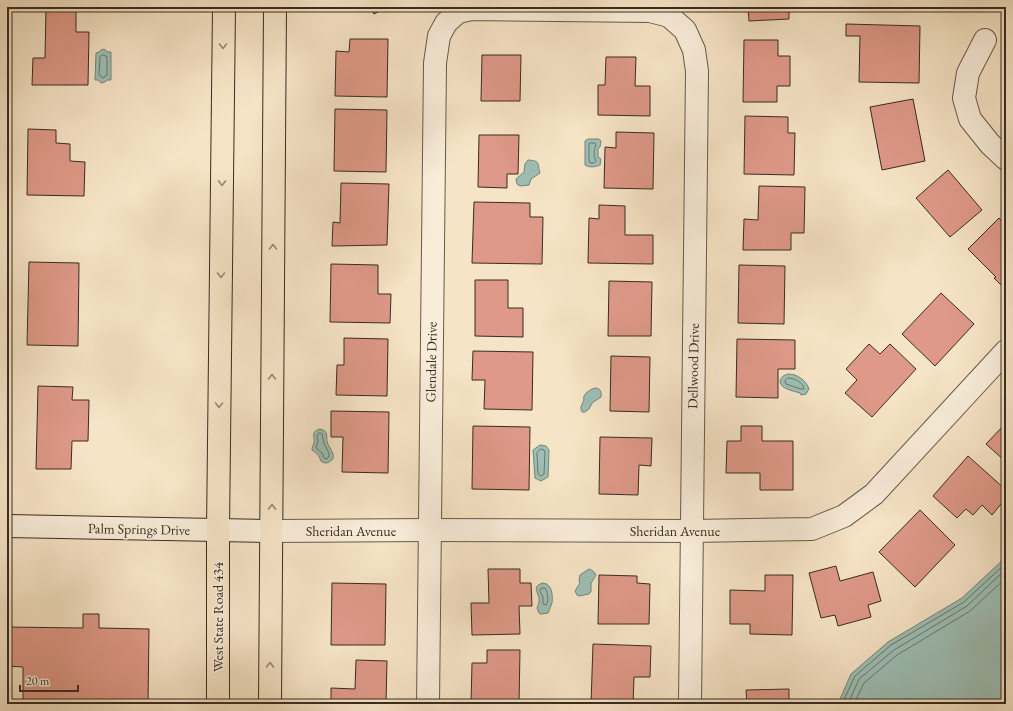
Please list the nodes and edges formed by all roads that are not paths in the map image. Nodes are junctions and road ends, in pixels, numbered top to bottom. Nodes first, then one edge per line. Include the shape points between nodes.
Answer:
1 (224, 7) edge
2 (275, 7) edge
3 (446, 23) joint
4 (985, 40) dead end
5 (1006, 159) edge
6 (1006, 351) edge
7 (7, 526) edge
8 (218, 530) junction
9 (430, 530) junction
10 (272, 531) junction
11 (692, 531) junction
12 (218, 704) edge
13 (270, 704) edge
14 (428, 704) edge
15 (690, 704) edge

1 -> 8 main road, West State Road 434
10 -> 2 main road
3 - 9 street, Glendale Drive via 439,36 435,63
3 - 11 street, Dellwood Drive via 458,12 472,9 650,11 669,16 685,30 694,50 697,71
4 - 5 street via 968,73 964,98 970,119
6 - 11 street, Sheridan Avenue via 874,494 844,516 812,529
7 - 8 street, Palm Springs Drive
8 - 10 street, Palm Springs Drive
8 - 12 main road, West State Road 434
9 - 10 street, Sheridan Avenue
9 - 11 street, Sheridan Avenue
9 - 14 street, Glendale Drive
13 -> 10 main road
11 - 15 street, Dellwood Drive

